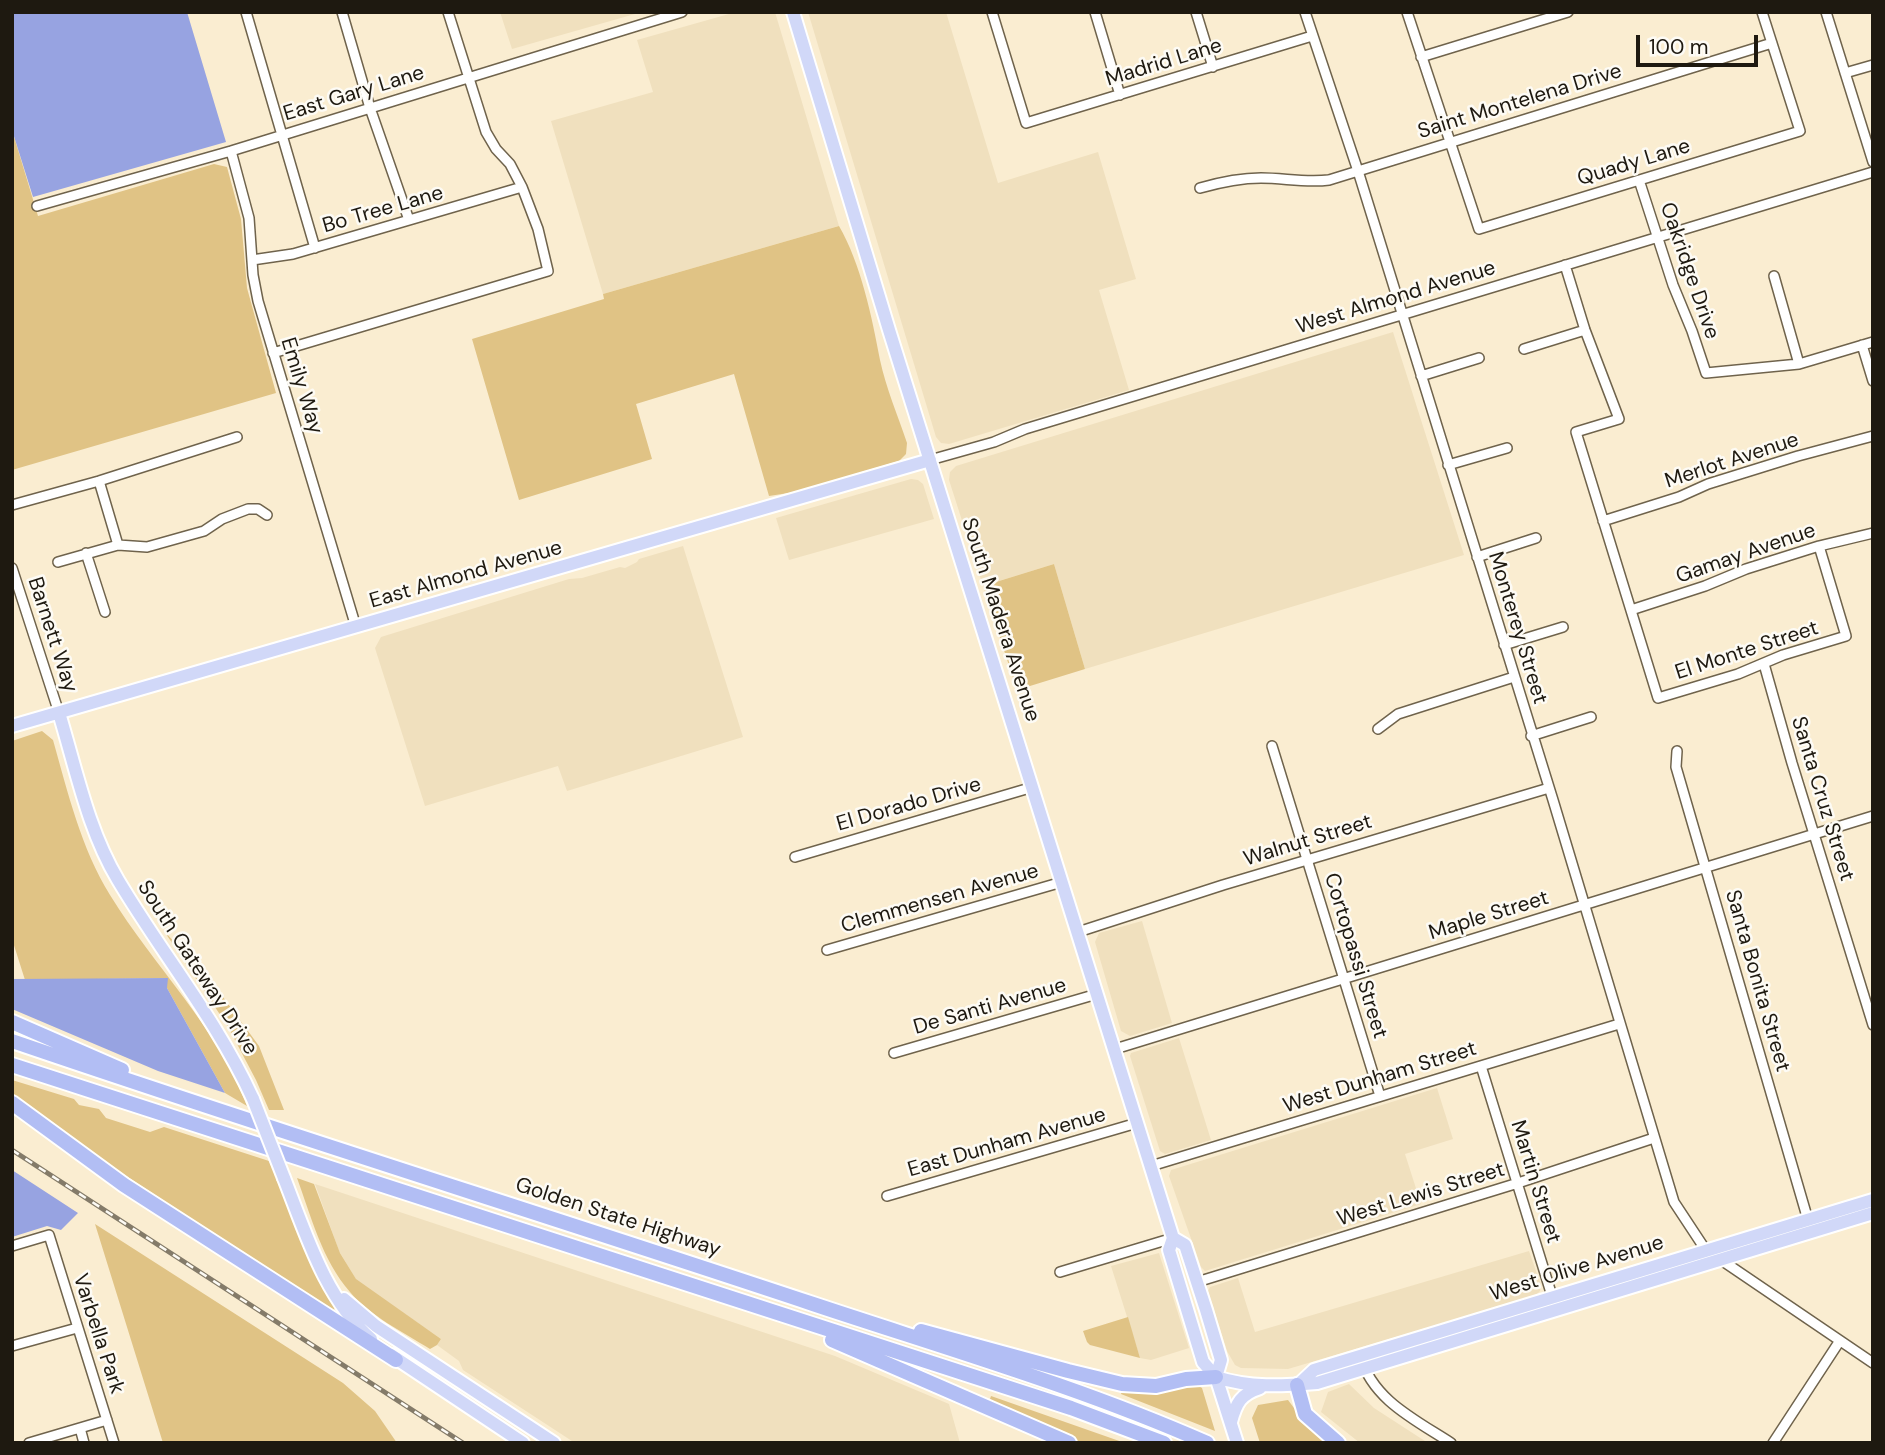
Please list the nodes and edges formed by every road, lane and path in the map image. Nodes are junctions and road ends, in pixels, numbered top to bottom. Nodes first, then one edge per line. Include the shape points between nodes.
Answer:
1 (246, 12) edge
2 (342, 12) edge
3 (448, 12) edge
4 (681, 12) edge
5 (793, 12) edge
6 (992, 12) edge
7 (1094, 12) edge
8 (1196, 12) edge
9 (1305, 12) edge
10 (1407, 12) edge
11 (1568, 12) edge
12 (1762, 12) edge
13 (1826, 12) edge
14 (1312, 36) junction
15 (1772, 43) junction
16 (1421, 57) junction
17 (1873, 65) edge
18 (1213, 66) junction
19 (1845, 73) junction
20 (468, 78) junction
21 (1120, 95) junction
22 (370, 108) junction
23 (283, 134) junction
24 (1450, 141) junction
25 (231, 151) junction
26 (1873, 162) edge
27 (1358, 171) junction
28 (1873, 172) edge
29 (1639, 180) junction
30 (522, 187) junction
31 (1200, 188) dead end
32 (37, 206) dead end
33 (409, 220) junction
34 (1657, 237) junction
35 (315, 248) junction
36 (252, 260) junction
37 (1565, 265) junction
38 (1774, 276) dead end
39 (1401, 314) junction
40 (1585, 330) junction
41 (1873, 342) edge
42 (1862, 345) junction
43 (1524, 349) dead end
44 (273, 353) junction
45 (1479, 358) dead end
46 (1800, 365) junction
47 (1420, 376) junction
48 (1873, 381) edge
49 (1873, 436) edge
50 (237, 437) dead end
51 (1507, 447) dead end
52 (930, 460) junction
53 (1448, 465) junction
54 (99, 481) junction
55 (12, 505) edge
56 (267, 514) dead end
57 (1604, 521) junction
58 (1873, 533) edge
59 (1536, 538) dead end
60 (118, 545) junction
61 (1819, 546) junction
62 (86, 553) junction
63 (1477, 557) junction
64 (58, 562) dead end
65 (12, 568) edge
66 (1631, 610) junction
67 (106, 612) dead end
68 (356, 627) junction
69 (1563, 627) dead end
70 (1504, 645) junction
71 (1764, 664) junction
72 (1514, 677) junction
73 (59, 713) junction
74 (1591, 717) dead end
75 (12, 726) edge
76 (1378, 729) dead end
77 (1531, 736) junction
78 (1272, 746) dead end
79 (1677, 751) dead end
80 (1033, 787) junction
81 (1549, 788) junction
82 (1873, 816) edge
83 (1814, 834) junction
84 (795, 857) dead end
85 (1306, 859) junction
86 (1706, 868) junction
87 (1062, 882) junction
88 (1585, 905) junction
89 (1078, 932) junction
90 (827, 950) dead end
91 (1343, 977) junction
92 (1097, 994) junction
93 (12, 1022) edge
94 (1619, 1024) junction
95 (1873, 1025) edge
96 (12, 1041) edge
97 (1115, 1049) junction
98 (894, 1053) dead end
99 (12, 1066) edge
100 (1481, 1066) junction
101 (153, 1089) junction
102 (1380, 1096) junction
103 (12, 1103) edge
104 (1138, 1123) junction
105 (1654, 1138) junction
106 (1151, 1166) junction
107 (1518, 1183) junction
108 (887, 1196) dead end
109 (1873, 1200) edge
110 (1873, 1213) edge
111 (1808, 1220) junction
112 (1173, 1238) junction
113 (12, 1246) edge
114 (1705, 1249) junction
115 (1720, 1260) junction
116 (1060, 1272) dead end
117 (328, 1280) junction
118 (1197, 1282) junction
119 (755, 1285) junction
120 (1552, 1296) junction
121 (747, 1304) junction
122 (1556, 1309) junction
123 (77, 1328) junction
124 (1839, 1342) junction
125 (12, 1346) edge
126 (1360, 1356) junction
127 (396, 1360) junction
128 (1873, 1363) edge
129 (440, 1367) junction
130 (1364, 1369) junction
131 (1216, 1377) junction
132 (430, 1382) junction
133 (1297, 1385) junction
134 (1264, 1387) junction
135 (107, 1420) junction
136 (1231, 1423) junction
137 (80, 1428) junction
138 (29, 1443) edge
139 (84, 1443) edge
140 (114, 1443) edge
141 (523, 1443) edge
142 (554, 1443) edge
143 (1069, 1443) edge
144 (1164, 1443) edge
145 (1208, 1443) edge
146 (1237, 1443) edge
147 (1338, 1443) edge
148 (1451, 1443) edge
149 (1773, 1443) edge

1 - 23 street
2 - 22 street
3 - 20 street
4 - 20 street, East Gary Lane
5 - 52 main road, South Madera Avenue
6 - 21 street, Madrid Lane via 1026,123
7 - 21 street
8 - 18 street
9 - 14 street, Monterey Street
10 - 16 street
11 - 16 street
12 - 15 street
13 - 19 street
14 - 18 street, Madrid Lane
14 - 27 street, Monterey Street
15 - 24 street, Saint Montelena Drive
15 - 29 street, Quady Lane via 1800,131
16 - 24 street
17 - 19 street
18 - 21 street, Madrid Lane
19 - 26 street
20 - 22 street, East Gary Lane
20 - 30 street via 486,131
22 - 23 street, East Gary Lane
22 - 33 street
23 - 25 street, East Gary Lane
23 - 35 street
24 - 27 street, Saint Montelena Drive
24 - 29 street, Quady Lane via 1479,229
25 - 32 street, East Gary Lane
25 - 36 street, Emily Way via 249,218
27 - 31 street, Saint Montelena Drive via 1314,182 1243,178
27 - 39 street, Monterey Street
28 - 34 street, West Almond Avenue
29 - 34 street, Oakridge Drive
30 - 33 street, Bo Tree Lane
30 - 44 street via 548,271
33 - 35 street, Bo Tree Lane
34 - 37 street, West Almond Avenue
34 - 46 street, Oakridge Drive via 1706,373
35 - 36 street, Bo Tree Lane
36 - 44 street, Emily Way
37 - 39 street, West Almond Avenue
37 - 40 street
38 - 46 street
39 - 47 street, Monterey Street
39 - 52 street, West Almond Avenue
40 - 43 street
40 - 57 street via 1619,419 1576,432
41 - 42 street
42 - 46 street
42 - 48 street
44 - 68 street, Emily Way
45 - 47 street
47 - 53 street, Monterey Street
49 - 57 street, Merlot Avenue via 1708,484
50 - 54 street
51 - 53 street
52 - 68 main road, East Almond Avenue
52 - 80 main road, South Madera Avenue
53 - 63 street, Monterey Street
54 - 55 street
54 - 60 street
56 - 60 street via 247,509 204,531 147,547
57 - 66 street
58 - 61 street, Gamay Avenue
59 - 63 street
60 - 62 street
61 - 66 street, Gamay Avenue
61 - 71 street, El Monte Street via 1846,636
62 - 64 street
62 - 67 street
63 - 70 street, Monterey Street
65 - 73 street, Barnett Way
66 - 71 street, El Monte Street via 1658,698
68 - 73 main road, East Almond Avenue
69 - 70 street
70 - 72 street, Monterey Street
71 - 83 street, Santa Cruz Street
72 - 76 street via 1398,714
72 - 77 street, Monterey Street
73 - 75 main road, East Almond Avenue
73 - 117 main road, South Gateway Drive, bridge via 103,850 117,879 228,1047
74 - 77 street
77 - 81 street, Monterey Street
78 - 85 street, Cortopassi Street
79 - 86 street, Santa Bonita Street via 1676,767
80 - 84 street, El Dorado Drive
80 - 87 main road, South Madera Avenue
81 - 85 street, Walnut Street
81 - 88 street, Monterey Street
82 - 83 street, Maple Street
83 - 86 street, Maple Street
83 - 95 street, Santa Cruz Street
85 - 89 street, Walnut Street
85 - 91 street, Cortopassi Street
86 - 88 street, Maple Street
86 - 111 street, Santa Bonita Street
87 - 89 main road, South Madera Avenue
87 - 90 street, Clemmensen Avenue
88 - 91 street, Maple Street
88 - 94 street, Monterey Street
89 - 92 main road, South Madera Avenue
91 - 97 street, Maple Street
91 - 102 street, Cortopassi Street
92 - 97 main road, South Madera Avenue
92 - 98 street, De Santi Avenue
93 - 101 highway via 128,1072
94 - 100 street, West Dunham Street
94 - 105 street, Monterey Street
96 - 101 highway, Golden State Highway
97 - 104 main road, South Madera Avenue
99 - 121 highway, Golden State Highway
100 - 102 street, West Dunham Street
100 - 107 street, Martin Street
101 - 119 highway, Golden State Highway
102 - 106 street, West Dunham Street
103 - 127 highway via 124,1185
104 - 106 main road, South Madera Avenue
104 - 108 street, East Dunham Avenue
105 - 107 street, West Lewis Street
105 - 114 street, Monterey Street via 1674,1202
106 - 112 main road, South Madera Avenue
107 - 118 street, West Lewis Street
107 - 120 street, Martin Street
109 - 111 main road, West Olive Avenue
110 - 115 main road, West Olive Avenue
111 - 114 main road, West Olive Avenue
112 - 116 street
112 - 118 main road, South Madera Avenue via 1185,1245
112 - 131 main road, South Madera Avenue via 1169,1250 1203,1362
113 - 123 street, Varbella Park via 49,1236
114 - 115 street
114 - 120 main road, West Olive Avenue
115 - 122 main road, West Olive Avenue
115 - 124 street
117 - 127 main road, South Gateway Drive via 360,1329
117 - 129 main road, South Gateway Drive via 366,1319
118 - 131 main road, South Madera Avenue via 1220,1360
119 - 131 highway via 1122,1384 1156,1386
119 - 145 highway, Golden State Highway via 1079,1392
120 - 122 street, Martin Street
120 - 126 main road, West Olive Avenue
121 - 143 highway
121 - 144 highway, Golden State Highway
122 - 130 main road, West Olive Avenue
123 - 125 street
123 - 135 street, Varbella Park
124 - 128 street
124 - 149 street
126 - 130 street
126 - 133 main road, West Olive Avenue via 1314,1370
127 - 132 main road, South Gateway Drive
129 - 132 main road
129 - 142 main road, South Gateway Drive
130 - 133 main road, West Olive Avenue
130 - 148 street via 1391,1404
131 - 134 main road, West Olive Avenue
131 - 136 main road, South Madera Avenue
132 - 141 main road, South Gateway Drive
133 - 134 main road, West Olive Avenue
133 - 147 highway via 1305,1414
134 - 136 main road via 1240,1399
135 - 137 street
135 - 140 street, Varbella Park
136 - 146 main road, South Madera Avenue
137 - 138 street
137 - 139 street

